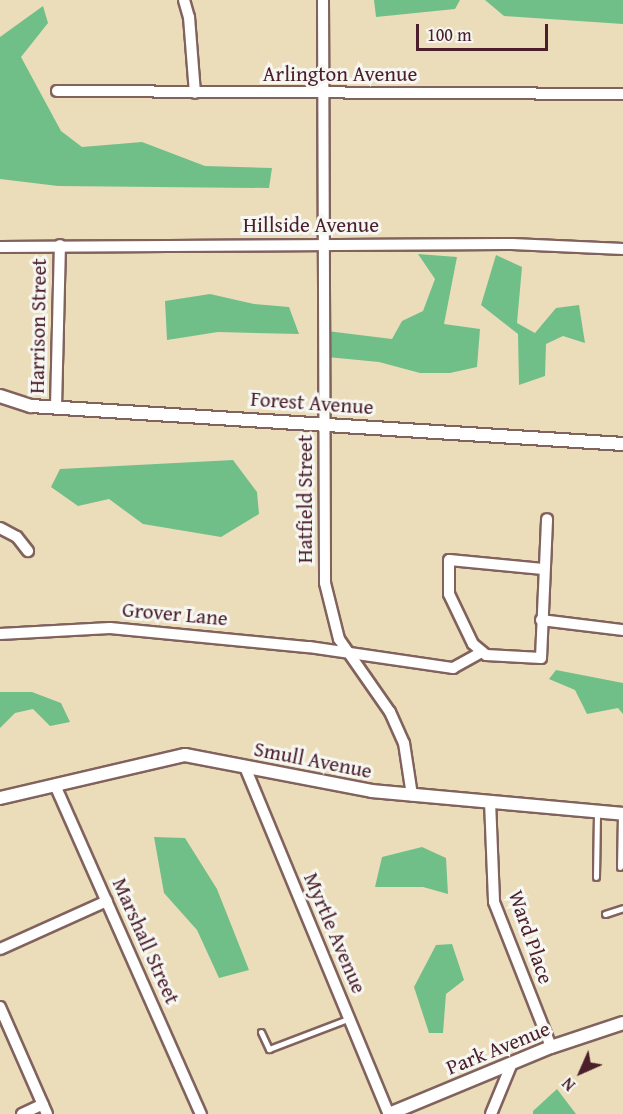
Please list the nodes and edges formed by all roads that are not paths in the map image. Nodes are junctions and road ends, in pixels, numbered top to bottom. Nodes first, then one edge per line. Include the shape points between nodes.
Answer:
1 (184, 0) edge
2 (323, 0) edge
3 (57, 91) dead end
4 (195, 93) junction
5 (324, 94) junction
6 (623, 94) edge
7 (324, 244) junction
8 (60, 245) junction
9 (0, 247) edge
10 (623, 249) edge
11 (0, 396) edge
12 (56, 407) junction
13 (324, 423) junction
14 (623, 444) edge
15 (547, 519) dead end
16 (0, 528) edge
17 (28, 551) dead end
18 (543, 569) junction
19 (542, 620) junction
20 (623, 630) edge
21 (0, 634) edge
22 (346, 652) junction
23 (482, 652) junction
24 (245, 767) junction
25 (55, 785) junction
26 (412, 795) junction
27 (0, 798) edge
28 (490, 801) junction
29 (597, 812) junction
30 (622, 813) edge
31 (620, 867) dead end
32 (596, 877) dead end
33 (107, 901) junction
34 (623, 908) edge
35 (605, 914) dead end
36 (0, 948) edge
37 (0, 1007) edge
38 (350, 1018) junction
39 (623, 1023) edge
40 (261, 1032) dead end
41 (551, 1047) junction
42 (512, 1063) junction
43 (45, 1109) edge
44 (22, 1114) edge
45 (201, 1114) edge
46 (389, 1114) edge
47 (491, 1114) edge

1 - 4 street
2 - 5 street, Hatfield Street
3 - 4 street, Arlington Avenue
4 - 5 street, Arlington Avenue
5 - 6 street, Arlington Avenue
5 - 7 street, Hatfield Street
7 - 8 street, Hillside Avenue
7 - 10 street, Hillside Avenue via 512,244
7 - 13 street, Hatfield Street
8 - 9 street, Hillside Avenue
8 - 12 street, Harrison Street
11 - 12 street, Forest Avenue via 31,406
12 - 13 street, Forest Avenue
13 - 14 street, Forest Avenue
13 - 22 street, Hatfield Street via 325,583 332,619
15 - 18 street
16 - 17 street via 17,537
18 - 19 street
18 - 23 street via 449,560 449,594 473,644
19 - 20 street
19 - 23 street via 541,658
21 - 22 street, Grover Lane via 110,628
22 - 23 street, Grover Lane via 453,668
22 - 26 street, Hatfield Street via 390,712 404,742
24 - 25 street, Smull Avenue via 185,755
24 - 26 street, Smull Avenue
24 - 38 street, Myrtle Avenue
25 - 27 street, Smull Avenue
25 - 33 street, Marshall Street
26 - 28 street, Smull Avenue
28 - 29 street, Smull Avenue
28 - 41 street, Ward Place via 494,902
29 - 30 street, Smull Avenue
29 - 32 lane
30 - 31 lane
33 - 36 street
33 - 45 street, Marshall Street
34 - 35 lane
37 - 43 street
38 - 40 lane via 269,1049
38 - 46 street, Myrtle Avenue
39 - 41 street, Park Avenue
41 - 42 street, Park Avenue
42 - 46 street, Park Avenue
42 - 47 street
43 - 44 street

